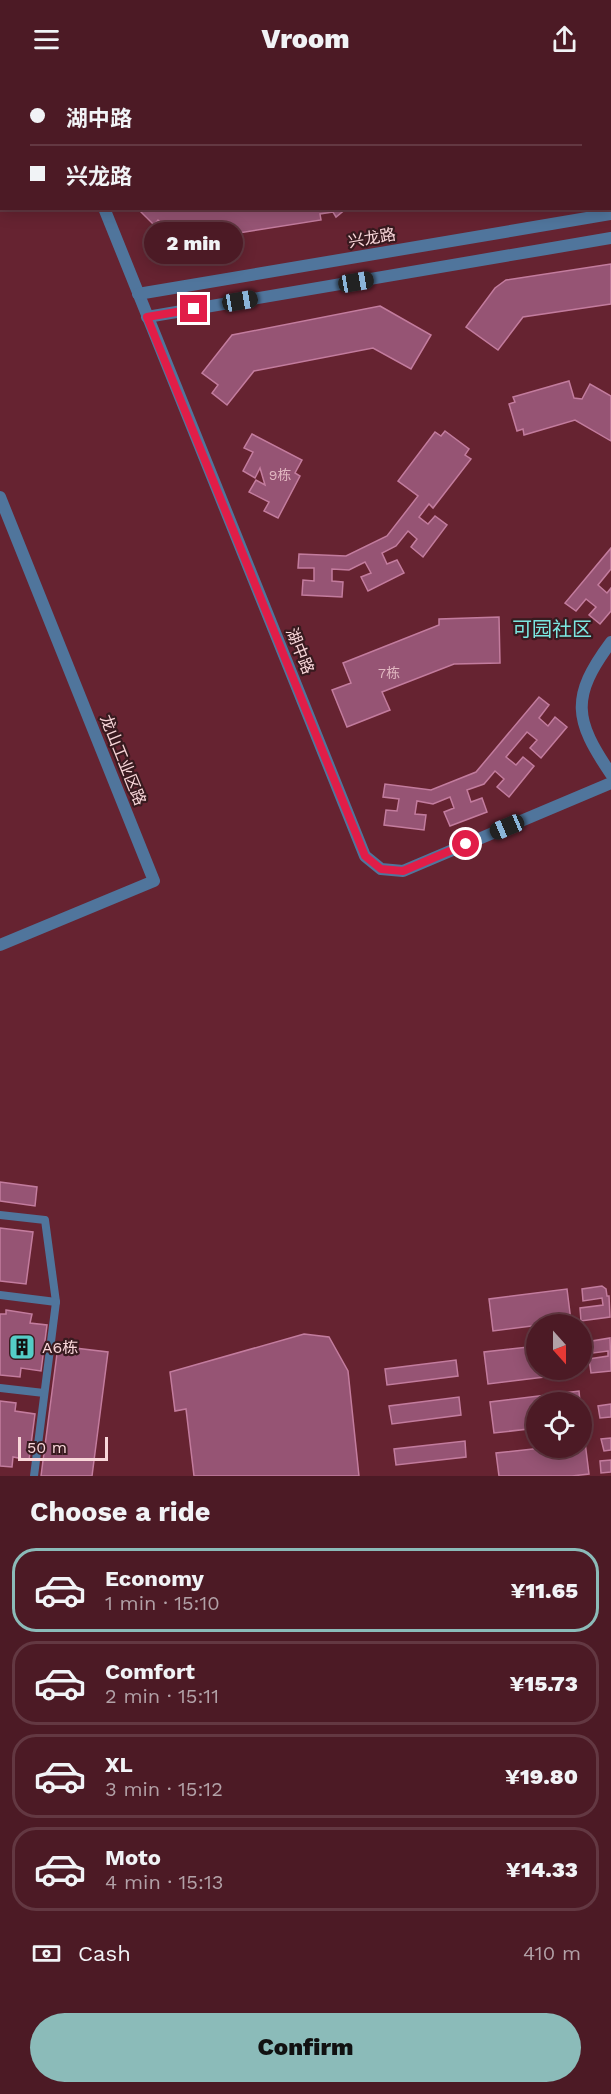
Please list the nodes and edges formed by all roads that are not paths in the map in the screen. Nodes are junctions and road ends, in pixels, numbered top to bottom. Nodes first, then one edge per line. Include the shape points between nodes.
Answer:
1 (105, 210) edge
2 (611, 214) edge
3 (611, 238) edge
4 (138, 294) junction
5 (147, 317) junction
6 (0, 497) edge
7 (611, 642) edge
8 (611, 774) edge
9 (611, 783) edge
10 (0, 945) edge
11 (0, 1215) edge
12 (0, 1295) edge
13 (56, 1302) junction
14 (0, 1388) edge
15 (44, 1393) junction
16 (34, 1476) edge

1 - 4 street, 湖中路
2 - 4 street, 兴龙路
3 - 5 street
4 - 5 street, 湖中路
5 - 9 street, 湖中路 via 365,856 381,869 403,871
6 - 10 street, 龙山工业区路 via 154,881
7 - 8 street via 582,692 582,720 592,747
11 - 13 lane via 45,1220
12 - 13 lane
13 - 15 lane
14 - 15 lane
15 - 16 lane

